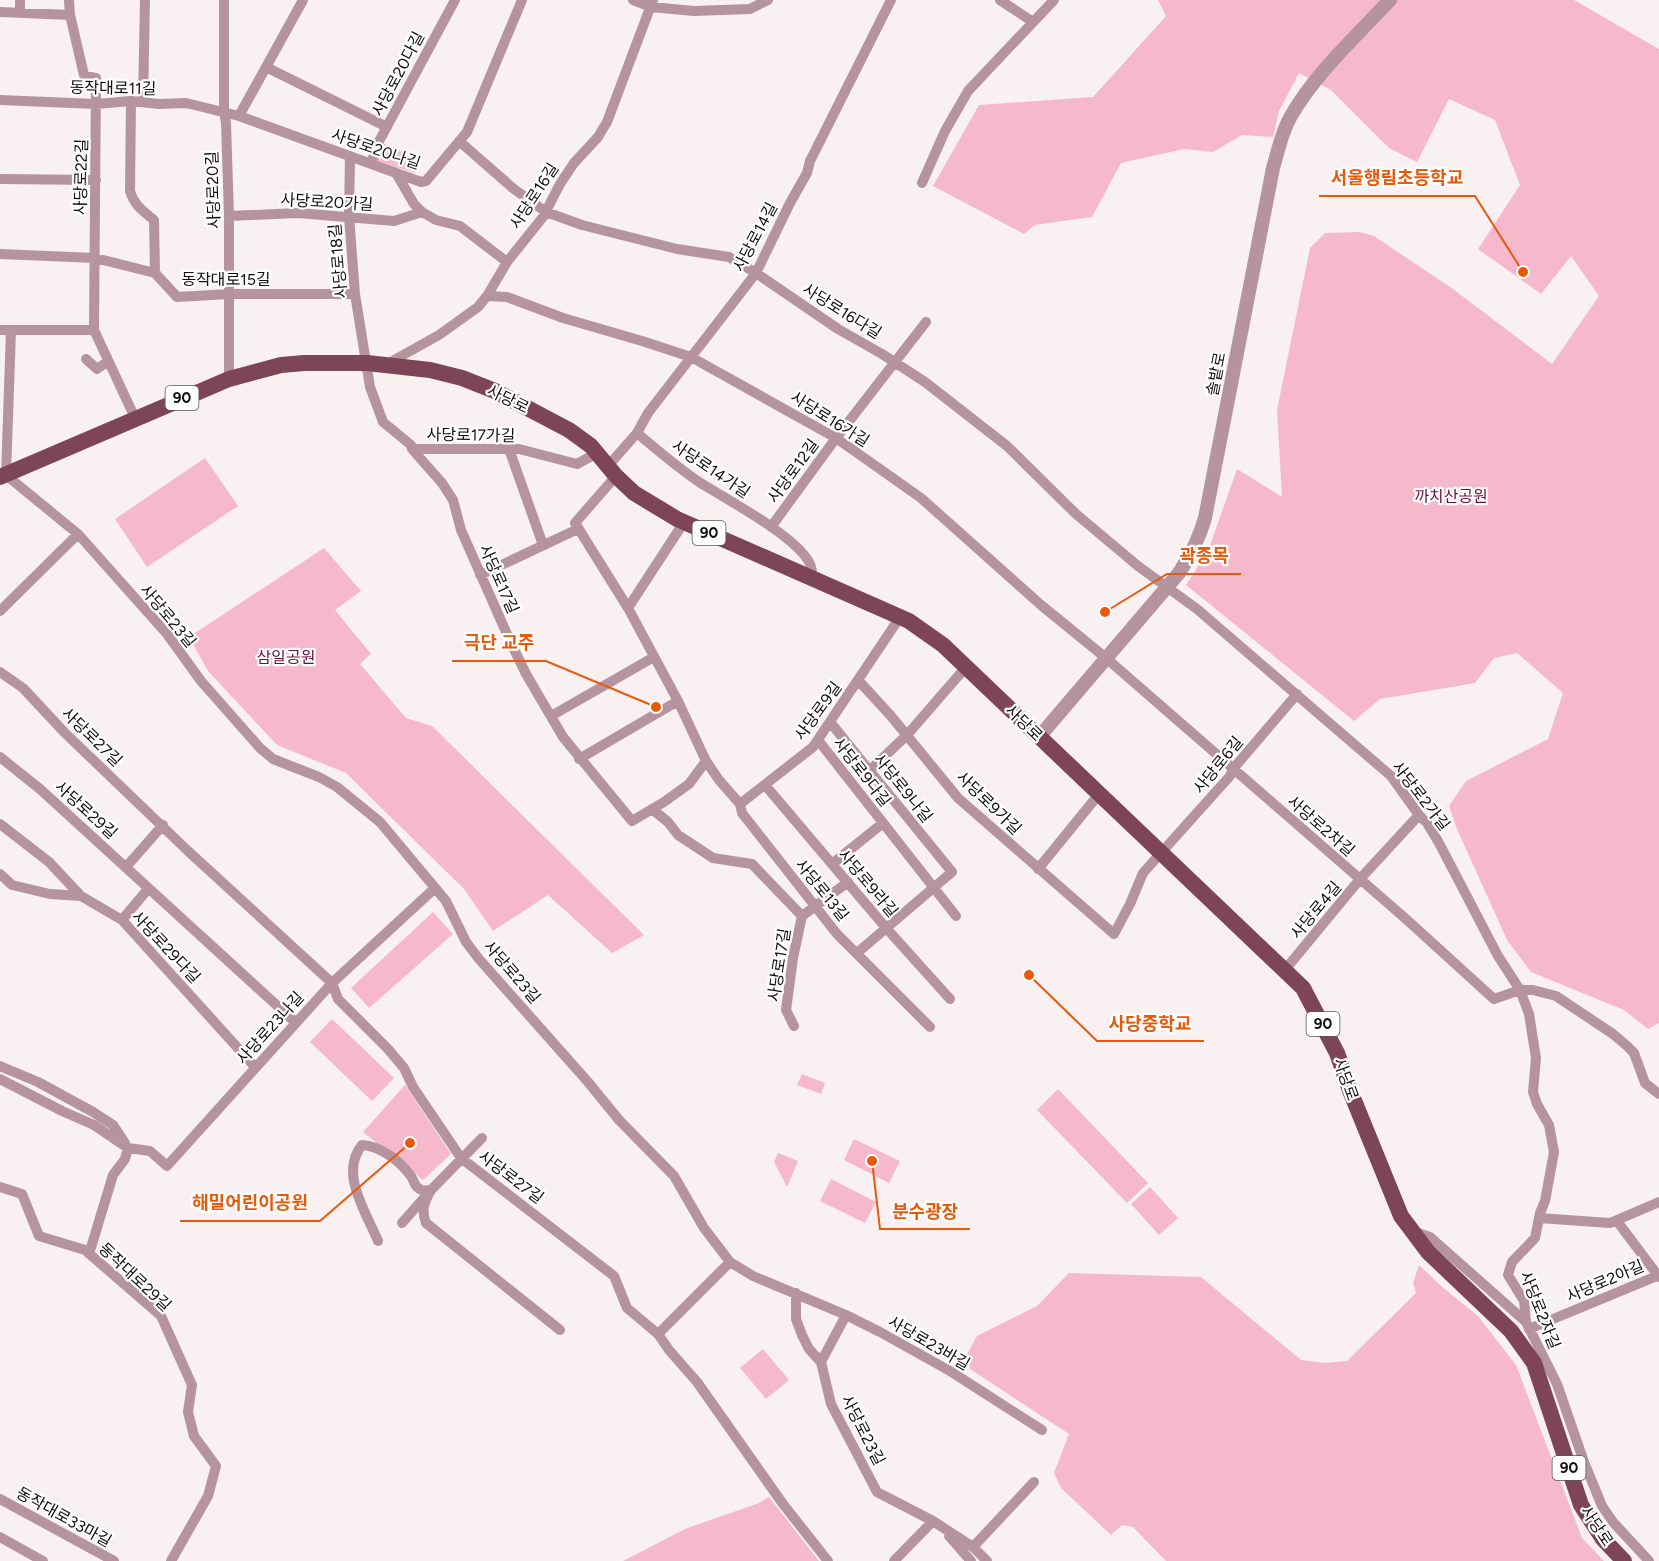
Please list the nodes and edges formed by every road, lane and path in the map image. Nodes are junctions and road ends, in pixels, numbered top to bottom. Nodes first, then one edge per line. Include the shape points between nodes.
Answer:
1 (20, 0) edge
2 (69, 0) edge
3 (145, 0) edge
4 (224, 0) edge
5 (303, 0) edge
6 (455, 0) edge
7 (522, 0) edge
8 (633, 0) edge
9 (768, 0) edge
10 (891, 0) edge
11 (1000, 0) edge
12 (1053, 0) edge
13 (1390, 0) edge
14 (652, 3) edge
15 (0, 12) edge
16 (20, 13) junction
17 (70, 15) junction
18 (1033, 22) junction
19 (266, 67) junction
20 (0, 100) edge
21 (131, 101) junction
22 (143, 101) junction
23 (96, 104) junction
24 (224, 112) junction
25 (239, 116) junction
26 (387, 127) junction
27 (459, 141) junction
28 (350, 156) junction
29 (371, 164) junction
30 (396, 173) junction
31 (0, 178) edge
32 (96, 180) junction
33 (922, 183) dead end
34 (422, 212) junction
35 (546, 212) junction
36 (229, 216) junction
37 (350, 216) junction
38 (0, 254) edge
39 (94, 258) junction
40 (507, 262) junction
41 (155, 273) junction
42 (756, 273) junction
43 (229, 294) junction
44 (355, 294) junction
45 (487, 296) junction
46 (926, 322) dead end
47 (6, 330) edge
48 (93, 330) junction
49 (691, 357) junction
50 (86, 359) dead end
51 (107, 362) junction
52 (895, 362) junction
53 (367, 363) junction
54 (386, 365) junction
55 (229, 379) junction
56 (136, 420) junction
57 (637, 433) junction
58 (836, 438) junction
59 (412, 449) junction
60 (509, 449) junction
61 (597, 453) junction
62 (612, 471) junction
63 (3, 476) edge
64 (684, 522) junction
65 (771, 527) junction
66 (578, 529) junction
67 (78, 534) junction
68 (543, 545) junction
69 (480, 575) junction
70 (813, 578) junction
71 (1168, 586) junction
72 (628, 608) junction
73 (0, 611) edge
74 (900, 617) junction
75 (654, 657) junction
76 (1106, 658) junction
77 (966, 667) junction
78 (0, 672) edge
79 (858, 680) junction
80 (1297, 694) junction
81 (678, 701) junction
82 (551, 717) junction
83 (830, 722) junction
84 (907, 735) junction
85 (1039, 737) junction
86 (818, 740) junction
87 (0, 757) edge
88 (579, 759) junction
89 (706, 761) junction
90 (1233, 769) junction
91 (870, 771) junction
92 (765, 785) junction
93 (1099, 794) junction
94 (740, 804) junction
95 (648, 811) junction
96 (1419, 815) junction
97 (883, 823) junction
98 (0, 824) edge
99 (163, 825) junction
100 (1162, 854) junction
101 (832, 864) junction
102 (126, 867) junction
103 (1038, 869) junction
104 (0, 874) edge
105 (1360, 879) junction
106 (848, 882) junction
107 (933, 887) junction
108 (435, 888) junction
109 (148, 889) junction
110 (81, 896) junction
111 (816, 907) junction
112 (802, 916) junction
113 (956, 916) dead end
114 (122, 920) junction
115 (887, 929) junction
116 (1114, 934) joint
117 (856, 953) junction
118 (1284, 971) junction
119 (332, 982) junction
120 (1520, 990) junction
121 (950, 999) dead end
122 (295, 1022) junction
123 (794, 1026) dead end
124 (930, 1027) dead end
125 (0, 1066) edge
126 (255, 1067) junction
127 (0, 1079) edge
128 (1655, 1091) edge
129 (1659, 1106) edge
130 (482, 1138) dead end
131 (128, 1148) junction
132 (461, 1158) junction
133 (0, 1186) edge
134 (430, 1190) junction
135 (1659, 1202) edge
136 (1539, 1218) junction
137 (1617, 1221) junction
138 (402, 1223) dead end
139 (1412, 1231) junction
140 (378, 1241) dead end
141 (89, 1254) junction
142 (730, 1262) junction
143 (1659, 1276) edge
144 (796, 1293) junction
145 (846, 1315) junction
146 (1528, 1325) junction
147 (560, 1330) dead end
148 (658, 1334) junction
149 (821, 1362) junction
150 (1042, 1430) dead end
151 (1035, 1482) dead end
152 (0, 1499) edge
153 (937, 1524) junction
154 (0, 1537) edge
155 (973, 1547) junction
156 (43, 1561) edge
157 (114, 1561) edge
158 (171, 1561) edge
159 (828, 1561) edge
160 (894, 1561) edge
161 (971, 1561) edge
162 (987, 1561) edge
163 (1624, 1561) edge
164 (1649, 1561) edge

1 - 16 street
2 - 17 street, 사당로22길
3 - 22 street
4 - 24 street, 사당로20길
5 - 19 street
6 - 26 street, 사당로20다길
7 - 27 street, 사당로20나길 via 478,108
8 - 14 street
9 - 14 street via 750,9 694,11
10 - 42 street, 사당로14길
11 - 18 street
12 - 18 street
13 - 71 street, 솔밭로 via 1312,86 1291,116 1281,142 1205,518 1192,555
14 - 35 street, 사당로16길 via 607,122 574,163
15 - 16 street
16 - 17 street
17 - 23 street, 사당로22길 via 84,75 96,78
18 - 33 street via 968,91
19 - 25 street
19 - 26 street
20 - 23 street, 동작대로11길
21 - 22 street, 동작대로11길
21 - 23 street, 동작대로11길
21 - 41 street via 130,191 132,200 154,220
22 - 24 street, 동작대로11길 via 186,103
23 - 32 street, 사당로22길
24 - 25 street, 사당로20나길
24 - 36 street, 사당로20길
25 - 28 street, 사당로20나길
26 - 29 street, 사당로20다길
27 - 30 street, 사당로20나길 via 426,181
27 - 35 street, 사당로16다길
28 - 29 street, 사당로20나길
28 - 37 street, 사당로18길
29 - 30 street, 사당로20나길
30 - 34 street
31 - 32 street
32 - 39 street, 사당로22길
34 - 37 street, 사당로20가길 via 394,221
34 - 40 street via 460,226
35 - 40 street, 사당로16길
35 - 42 street, 사당로16다길 via 677,249 729,257
36 - 37 street, 사당로20가길
36 - 43 street, 사당로20길
37 - 44 street, 사당로18길
38 - 39 street
39 - 41 street
39 - 48 street, 사당로22길
40 - 45 street, 사당로16길
41 - 43 street, 동작대로15길 via 177,297
42 - 49 street, 사당로14길
42 - 52 street, 사당로16다길
43 - 44 street, 동작대로15길
43 - 55 street, 사당로20길
44 - 53 street, 사당로18길
45 - 49 street, 사당로16가길 via 507,297
45 - 54 street, 사당로16길 via 439,335
46 - 52 street, 사당로12길
47 - 48 street
47 - 63 street
48 - 51 street, 사당로22길
49 - 57 street, 사당로14길
49 - 58 street, 사당로16가길
50 - 51 street via 97,369
51 - 56 street, 사당로22길
52 - 58 street, 사당로12길
52 - 71 street, 사당로16다길 via 1007,446 1076,514
53 - 54 main road, 사당로 / 90
53 - 55 main road, 사당로 / 90 via 281,365
53 - 59 street, 사당로17길 via 370,387 382,422
54 - 61 main road, 사당로 / 90 via 430,370 495,391 563,427
55 - 56 main road, 사당로 / 90
56 - 63 main road, 사당로 / 90
57 - 62 street, 사당로14길
57 - 65 street, 사당로14가길 via 697,481
58 - 65 street, 사당로12길
58 - 76 street, 사당로16가길 via 921,498
59 - 60 street, 사당로17가길
59 - 69 street, 사당로17길 via 453,500
60 - 61 street, 사당로17가길 via 577,464
60 - 68 street
61 - 62 main road, 사당로 / 90
62 - 64 main road, 사당로 / 90 via 644,500
62 - 66 street via 574,523
63 - 67 street, 사당로23길
64 - 70 main road, 사당로 / 90
64 - 72 street
65 - 70 street, 사당로12길 via 801,551
66 - 68 street
66 - 72 street, 사당로13길
67 - 73 street
67 - 108 street, 사당로23길 via 167,634 201,681 260,748 273,759 337,787 380,822
68 - 69 street
69 - 82 street, 사당로17길 via 526,674
70 - 74 main road, 사당로 / 90
71 - 76 street, 솔밭로
71 - 80 street, 사당로2가길
72 - 75 street, 사당로13길
74 - 77 main road, 사당로 / 90 via 926,632
74 - 79 street, 사당로9길
75 - 81 street, 사당로13길
75 - 82 street
76 - 85 street, 솔밭로
76 - 90 street, 사당로2차길
77 - 84 street
77 - 85 main road, 사당로 / 90
78 - 99 street, 사당로27길 via 23,688
79 - 83 street, 사당로9길
79 - 84 street, 사당로9가길
80 - 90 street, 사당로6길
80 - 96 street, 사당로2가길 via 1391,776
81 - 88 street
81 - 89 street, 사당로13길
82 - 88 street, 사당로17길
83 - 86 street, 사당로9길
83 - 91 street, 사당로9나길
84 - 91 street
84 - 103 street, 사당로9가길 via 958,798
85 - 93 main road, 사당로 / 90
86 - 92 street, 사당로9길
86 - 97 street, 사당로9다길
87 - 102 street, 사당로29길
88 - 95 street, 사당로17길 via 632,821
89 - 94 street, 사당로13길
89 - 95 street via 689,784
90 - 100 street, 사당로6길
90 - 105 street, 사당로2차길
91 - 107 street, 사당로9나길 via 952,872
92 - 94 street, 사당로9길
92 - 101 street, 사당로9라길
93 - 100 main road, 사당로 / 90
93 - 103 street
94 - 111 street, 사당로13길 via 742,813
95 - 112 street, 사당로17길 via 713,858 752,864
96 - 105 street, 사당로4길
96 - 120 street, 사당로2가길 via 1439,843
97 - 101 street, 사당로9다길
97 - 107 street, 사당로9다길
98 - 110 street via 49,862
99 - 102 street
99 - 119 street, 사당로27길
100 - 116 street, 사당로6길 via 1143,873
100 - 118 main road, 사당로 / 90
101 - 106 street, 사당로9라길
102 - 109 street, 사당로29길
103 - 116 street, 사당로9가길
104 - 110 street, 사당로29다길 via 12,885
105 - 118 street, 사당로4길
105 - 120 street, 사당로2차길 via 1494,999
106 - 111 street
106 - 115 street, 사당로9라길
107 - 113 street, 사당로9다길
107 - 115 street
108 - 119 street, 사당로23나길
108 - 142 street, 사당로23길 via 446,901 466,942 619,1120 674,1176 704,1228
109 - 114 street
109 - 122 street, 사당로29길
110 - 114 street, 사당로29다길
111 - 112 street
111 - 117 street, 사당로13길
112 - 123 street, 사당로17길 via 786,1010
114 - 126 street, 사당로29다길
115 - 117 street
115 - 121 street, 사당로9라길
117 - 124 street, 사당로13길
118 - 139 main road, 사당로 / 90 via 1303,988 1328,1032 1401,1216
119 - 122 street, 사당로23나길
119 - 132 street, 사당로27길 via 338,999 404,1068
120 - 128 street via 1556,996 1613,1034 1634,1053 1645,1083
120 - 136 street, 사당로2자길 via 1529,1014 1536,1058 1533,1092 1554,1143
122 - 126 street, 사당로23나길
125 - 131 street via 93,1112 113,1125
126 - 131 street, 사당로23나길 via 167,1166 150,1151
127 - 131 street, 사당로23나길 via 94,1125
128 - 129 street
130 - 132 street
131 - 141 street via 113,1175
132 - 134 street
132 - 148 street, 사당로27길 via 614,1276 627,1308
133 - 141 street, 동작대로29길 via 22,1194 39,1236
134 - 138 street
134 - 140 street via 418,1188 408,1172 381,1149 362,1145 355,1154 353,1182
134 - 147 street via 423,1203 426,1223
135 - 137 street
136 - 137 street
136 - 146 street, 사당로2자길 via 1535,1238 1512,1262 1508,1275 1524,1301
137 - 143 street
139 - 146 street via 1430,1237
139 - 163 main road, 사당로 / 90 via 1428,1252 1511,1331 1534,1364 1581,1505 1603,1539
141 - 158 street, 동작대로29길 via 161,1316 192,1385 188,1412 194,1436 216,1466 208,1496
142 - 144 street, 사당로23길
142 - 148 street
143 - 146 street, 사당로2아길
144 - 145 street, 사당로23바길
144 - 149 street, 사당로23길 via 799,1328 809,1349
145 - 149 street
145 - 150 street, 사당로23바길 via 950,1371
146 - 164 street, 사당로2자길 via 1557,1384 1602,1506
148 - 159 street, 사당로27길
149 - 153 street, 사당로23길 via 831,1404 878,1492
151 - 155 street
152 - 157 street, 동작대로33마길
153 - 155 street, 사당로23길
153 - 160 street
153 - 161 street
154 - 156 street
155 - 162 street, 사당로23길

